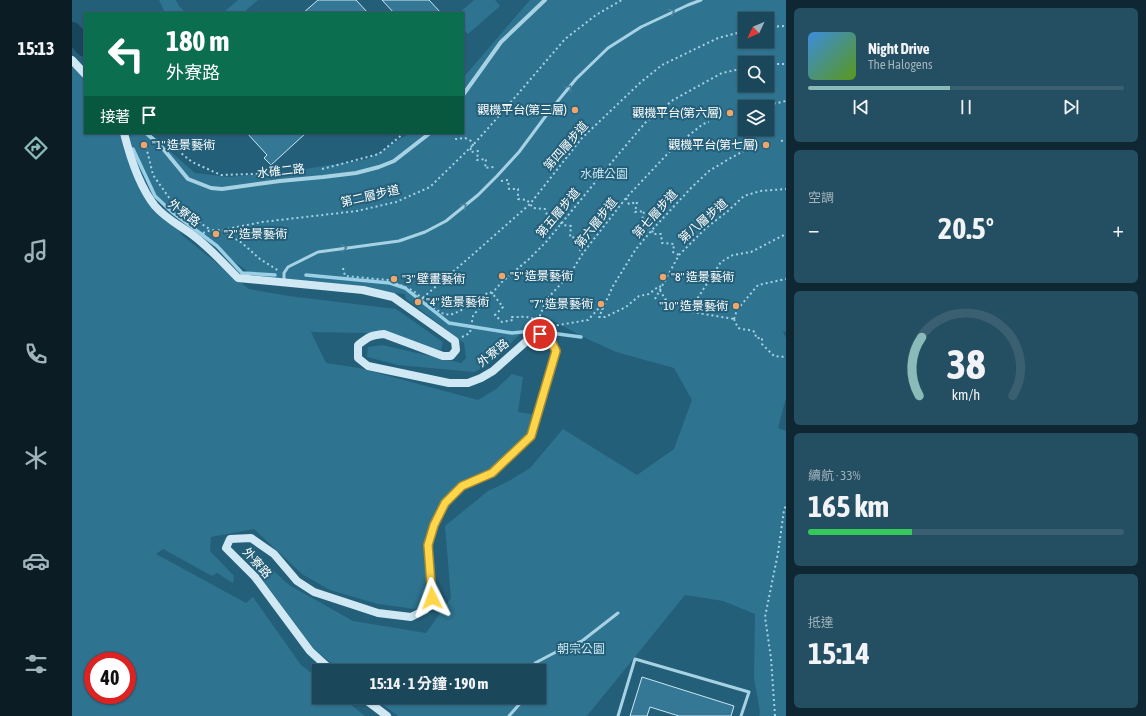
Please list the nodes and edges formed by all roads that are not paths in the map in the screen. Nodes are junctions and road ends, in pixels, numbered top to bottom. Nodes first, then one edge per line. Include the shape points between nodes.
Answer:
1 (545, 0) edge
2 (702, 0) edge
3 (72, 60) edge
4 (84, 73) edge
5 (464, 94) edge
6 (124, 134) edge
7 (147, 134) edge
8 (429, 134) edge
9 (284, 283) junction
10 (618, 613) dead end
11 (324, 664) edge
12 (535, 664) edge
13 (371, 704) edge
14 (520, 704) edge
15 (387, 716) edge
16 (509, 716) edge
17 (618, 716) edge
18 (741, 716) edge

1 - 5 street via 501,42
9 -> 2 lane via 284,273 288,267 318,252 400,241 446,221 497,176 576,79 608,48 641,27
3 - 4 street
6 - 9 street, 外寮路 via 148,197 165,216 194,236 238,278
7 - 8 street, 水碓二路 via 188,179 211,188 222,189 379,168 394,161
9 - 11 street, 外寮路 via 363,290 393,297 455,341 456,350 451,356 443,356 384,334 368,337 358,346 358,358 368,366 450,383 468,383 493,371 529,339 540,334 550,339 556,351 531,436 492,473 462,486 445,503 428,545 432,598 425,610 411,617 378,613 314,592 297,581 274,554 251,538 230,539 226,548 254,577 310,651
10 - 12 lane via 582,641
13 - 15 street
14 - 16 lane
17 - 18 lane via 635,659 749,692

